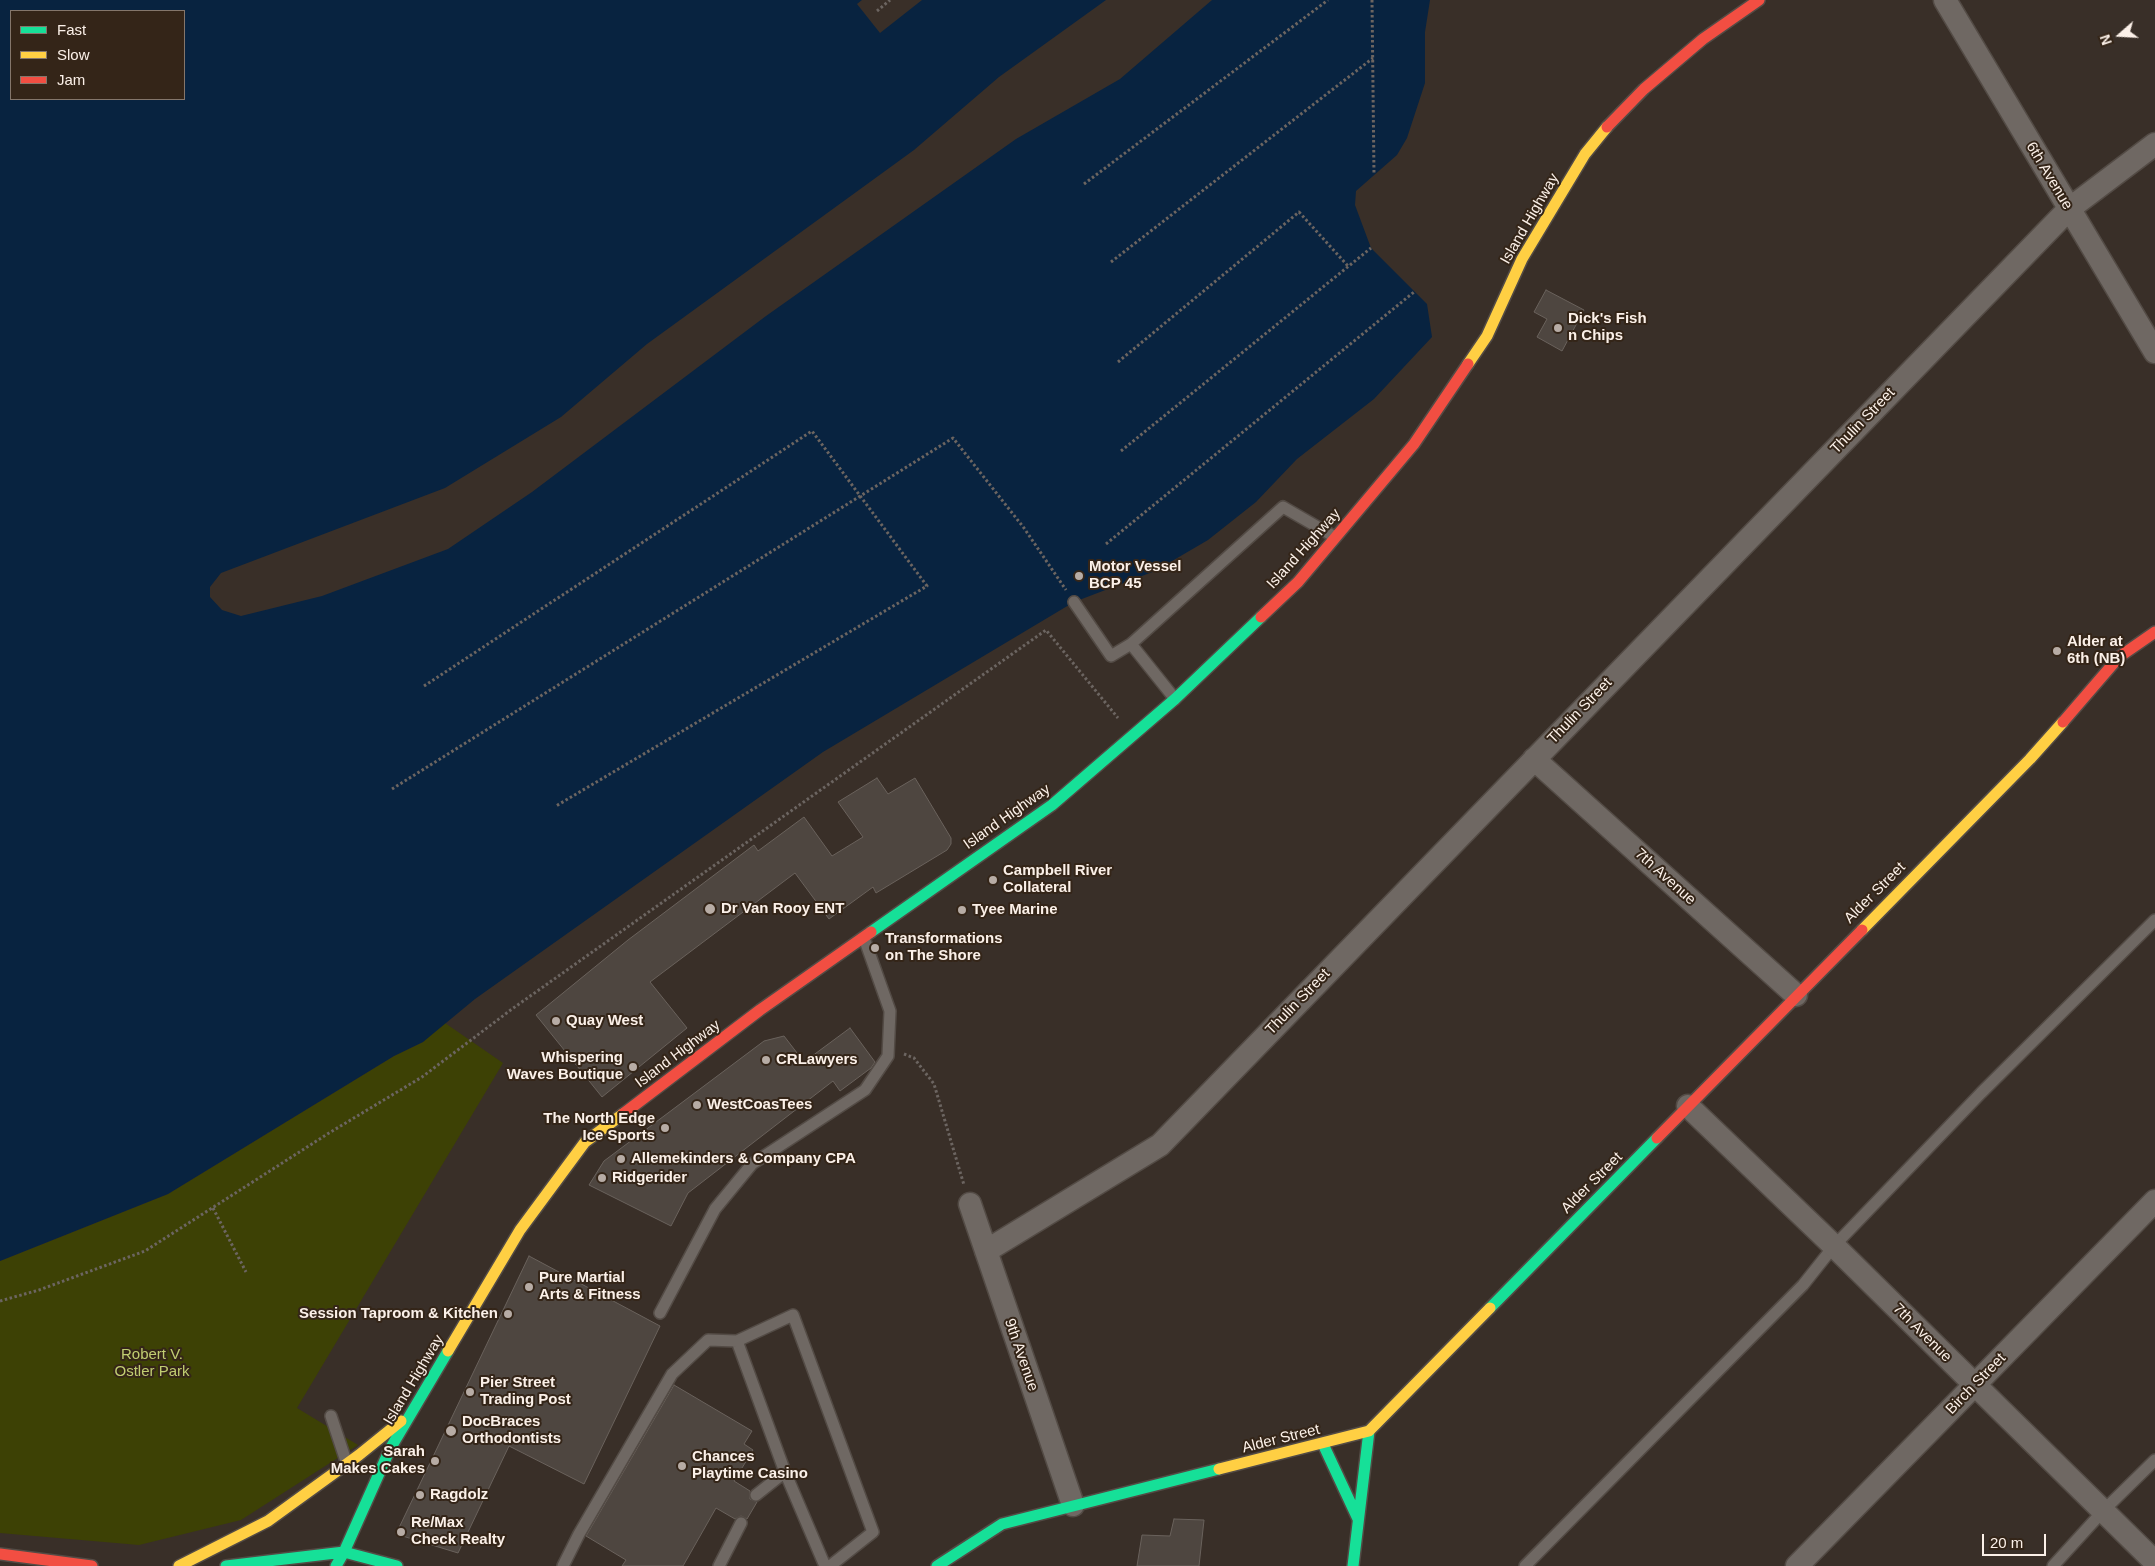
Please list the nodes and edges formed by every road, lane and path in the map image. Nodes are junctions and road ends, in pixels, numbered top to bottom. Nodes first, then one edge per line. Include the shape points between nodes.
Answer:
1 (890, 0) edge
2 (1328, 0) edge
3 (1372, 0) edge
4 (1760, 0) edge
5 (1945, 0) edge
6 (877, 11) dead end
7 (1373, 58) junction
8 (2155, 144) edge
9 (1374, 175) dead end
10 (1084, 184) dead end
11 (2069, 209) junction
12 (1371, 248) dead end
13 (1111, 262) dead end
14 (1348, 266) junction
15 (1414, 292) dead end
16 (2155, 352) edge
17 (1118, 362) dead end
18 (1121, 451) dead end
19 (1335, 537) junction
20 (1106, 544) dead end
21 (1074, 602) joint
22 (2155, 632) edge
23 (1131, 644) junction
24 (424, 686) dead end
25 (1175, 699) junction
26 (1132, 736) junction
27 (1534, 759) junction
28 (392, 789) dead end
29 (556, 806) dead end
30 (2155, 920) edge
31 (863, 937) junction
32 (1796, 995) junction
33 (888, 1047) junction
34 (1688, 1106) junction
35 (2155, 1201) edge
36 (970, 1204) joint
37 (213, 1208) junction
38 (1834, 1246) junction
39 (986, 1251) junction
40 (246, 1272) dead end
41 (0, 1301) edge
42 (660, 1313) dead end
43 (737, 1341) junction
44 (1974, 1385) junction
45 (413, 1410) junction
46 (331, 1416) dead end
47 (1369, 1431) junction
48 (1323, 1444) junction
49 (2155, 1460) edge
50 (347, 1464) junction
51 (785, 1472) junction
52 (756, 1495) dead end
53 (1073, 1506) junction
54 (2104, 1510) junction
55 (1358, 1519) junction
56 (740, 1523) dead end
57 (344, 1552) junction
58 (0, 1554) edge
59 (2155, 1562) edge
60 (92, 1566) edge
61 (178, 1566) edge
62 (226, 1566) edge
63 (336, 1566) edge
64 (397, 1566) edge
65 (563, 1566) edge
66 (719, 1566) edge
67 (826, 1566) edge
68 (830, 1566) edge
69 (937, 1566) edge
70 (1353, 1566) edge
71 (1525, 1566) edge
72 (1797, 1566) edge
73 (2053, 1566) edge

1 - 6 path
2 - 10 path
3 - 7 path
4 - 19 main road, Island Highway via 1703,39 1644,89 1585,154 1522,259 1487,336 1414,444
5 - 11 street, 6th Avenue
7 - 9 path
7 - 13 path
8 - 11 street, Thulin Street
11 - 16 street, 6th Avenue
11 - 27 street, Thulin Street
12 - 14 path
14 - 17 path via 1299,212
14 - 18 path
15 - 20 path
19 - 23 lane via 1283,507
19 - 25 main road, Island Highway via 1298,582
21 - 23 lane via 1111,656
21 - 28 path via 1024,528 953,438
22 - 32 main road, Alder Street via 2119,657 2030,759
23 - 25 lane
24 - 29 path via 812,431 927,586
25 - 26 main road, Island Highway
26 - 31 main road, Island Highway via 1052,805
26 - 37 path via 1046,630 512,1009 422,1077
27 - 32 street, 7th Avenue
27 - 39 street, Thulin Street via 1160,1145
30 - 38 lane via 1981,1093
31 - 33 lane via 890,1011
31 - 45 main road, Island Highway via 584,1142 520,1230
32 - 34 main road, Alder Street
33 - 36 path via 914,1058 934,1084
33 - 42 lane via 888,1056 865,1090 752,1164 715,1209
34 - 38 street, 7th Avenue
34 - 47 main road, Alder Street
35 - 44 street, Birch Street
36 - 39 street, 9th Avenue
37 - 40 path
37 - 41 path via 145,1251
38 - 44 street, 7th Avenue
38 - 71 lane via 1803,1285
39 - 53 street, 9th Avenue
43 - 51 lane
43 - 65 lane via 708,1340 672,1374 578,1534
43 - 68 lane via 793,1315 873,1532
44 - 54 street, 7th Avenue
44 - 72 street, Birch Street
45 - 50 main road
45 - 57 main road, Island Highway via 390,1449
46 - 50 lane
47 - 48 main road, Alder Street
47 - 55 main road
48 - 53 main road, Alder Street
48 - 55 main road
49 - 54 lane
50 - 61 main road via 268,1521
51 - 52 lane
51 - 67 lane
53 - 69 main road, Alder Street via 1002,1524
54 - 59 street, 7th Avenue
54 - 73 lane
55 - 70 main road
56 - 66 lane
57 - 62 main road
57 - 63 main road, Island Highway
57 - 64 main road
58 - 60 main road

